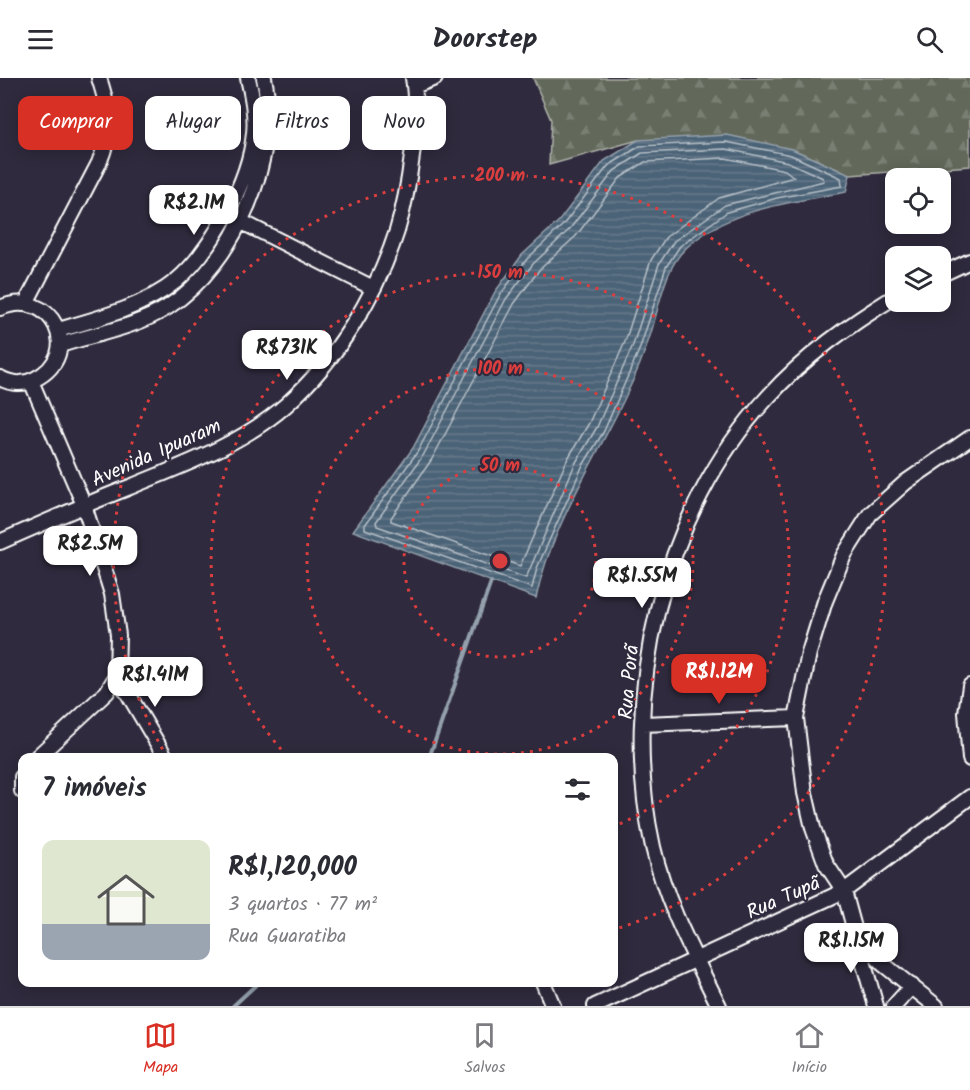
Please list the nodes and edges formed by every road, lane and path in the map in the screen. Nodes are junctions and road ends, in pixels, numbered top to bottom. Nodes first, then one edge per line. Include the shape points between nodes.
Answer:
1 (99, 78) edge
2 (248, 78) edge
3 (264, 78) edge
4 (435, 78) edge
5 (414, 82) edge
6 (240, 221) junction
7 (970, 261) edge
8 (951, 270) edge
9 (373, 288) junction
10 (26, 303) junction
11 (885, 303) edge
12 (0, 308) edge
13 (58, 330) junction
14 (60, 345) junction
15 (0, 378) edge
16 (32, 381) junction
17 (970, 438) edge
18 (84, 505) junction
19 (0, 542) edge
20 (117, 675) junction
21 (970, 686) edge
22 (796, 718) junction
23 (643, 724) junction
24 (42, 753) edge
25 (163, 753) edge
26 (970, 759) edge
27 (970, 797) edge
28 (844, 891) junction
29 (856, 935) junction
30 (696, 958) junction
31 (912, 986) junction
32 (545, 987) edge
33 (553, 1006) edge
34 (595, 1006) edge
35 (719, 1006) edge
36 (876, 1006) edge
37 (894, 1006) edge
38 (936, 1006) edge

1 - 10 street via 110,116 107,143
2 - 13 street via 254,114 250,158 222,220 200,255 176,281 155,294 102,318
3 - 6 street via 268,133 260,171
4 - 5 street
5 - 9 street, Avenida Ipuaram via 414,123 402,213
6 - 9 street
6 - 14 street via 213,264 169,306 151,316
7 - 8 street
9 - 18 street, Avenida Ipuaram via 347,335 285,406 210,454
10 - 12 street
10 - 13 street via 51,317
11 - 23 street, Rua Porã via 808,357 766,398 707,483 684,534 652,628
13 - 14 street
14 - 16 street via 53,366
15 - 16 street
16 - 18 street
17 - 22 street via 906,482 870,514 844,555 809,653
18 - 19 street, Avenida Ipuaram
18 - 20 street via 117,617
20 - 24 street via 94,706
20 - 25 street
21 - 26 street via 966,713
22 - 23 street
22 - 28 street via 813,828 826,864
23 - 30 street, Rua Porã via 644,793 654,848 677,921
27 - 28 street, Rua Tupã
28 - 29 street
28 - 30 street, Rua Tupã
29 - 31 street via 883,964
29 - 36 street
30 - 34 street, Rua Tupã
30 - 35 street, Rua Porã
31 - 37 street
31 - 38 street
32 - 33 street

